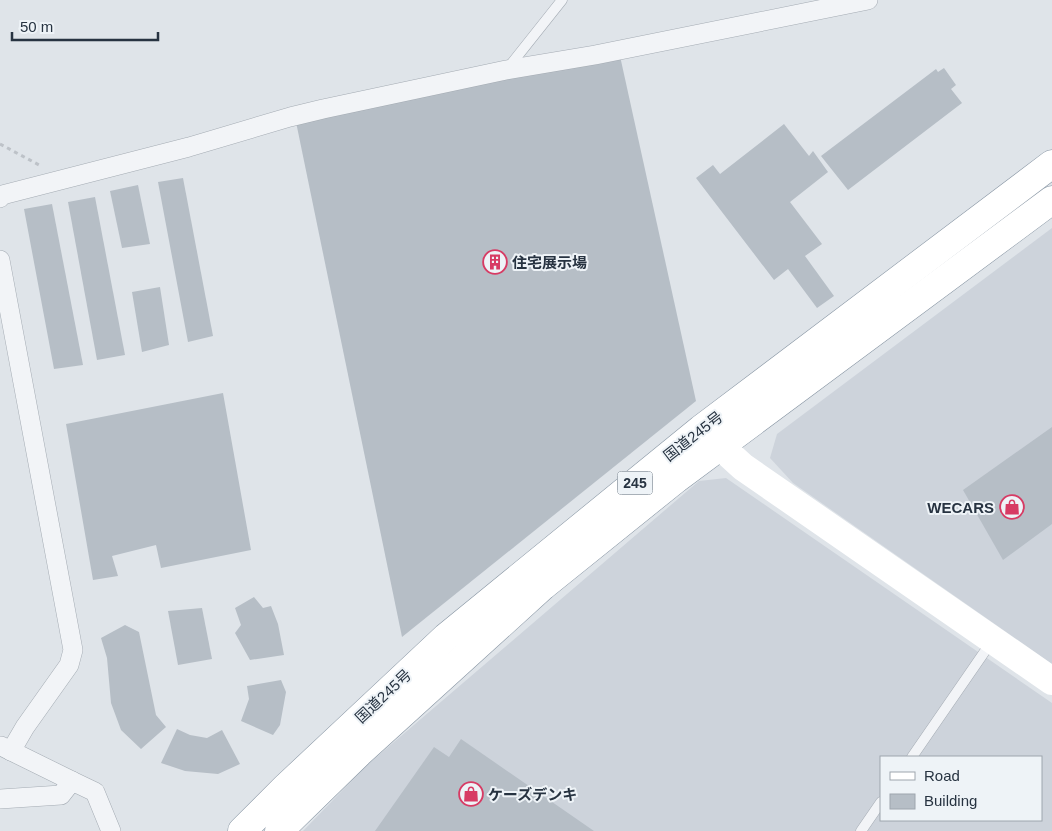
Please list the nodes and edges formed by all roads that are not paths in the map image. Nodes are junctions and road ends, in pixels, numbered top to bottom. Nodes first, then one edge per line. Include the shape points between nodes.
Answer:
1 (562, 0) edge
2 (868, 0) edge
3 (506, 70) junction
4 (1052, 164) edge
5 (0, 198) edge
6 (1052, 200) edge
7 (0, 260) edge
8 (720, 446) junction
9 (993, 640) junction
10 (1052, 681) edge
11 (6, 748) edge
12 (913, 756) edge
13 (72, 781) junction
14 (0, 799) edge
15 (880, 803) edge
16 (111, 831) edge
17 (242, 831) edge
18 (279, 831) edge
19 (861, 831) edge

1 - 3 lane
2 - 3 street
3 - 5 street via 290,117
4 - 17 main road, 国道245号 / 245 via 701,429 446,636
6 - 8 main road, 国道245号 / 245
7 - 11 street via 73,650 69,665
8 - 9 main road via 743,467
8 - 18 main road, 国道245号 / 245 via 536,593 366,746
9 - 10 main road
9 - 12 lane
11 - 13 street
13 - 14 street via 61,795
13 - 16 street via 95,792
15 - 19 lane

